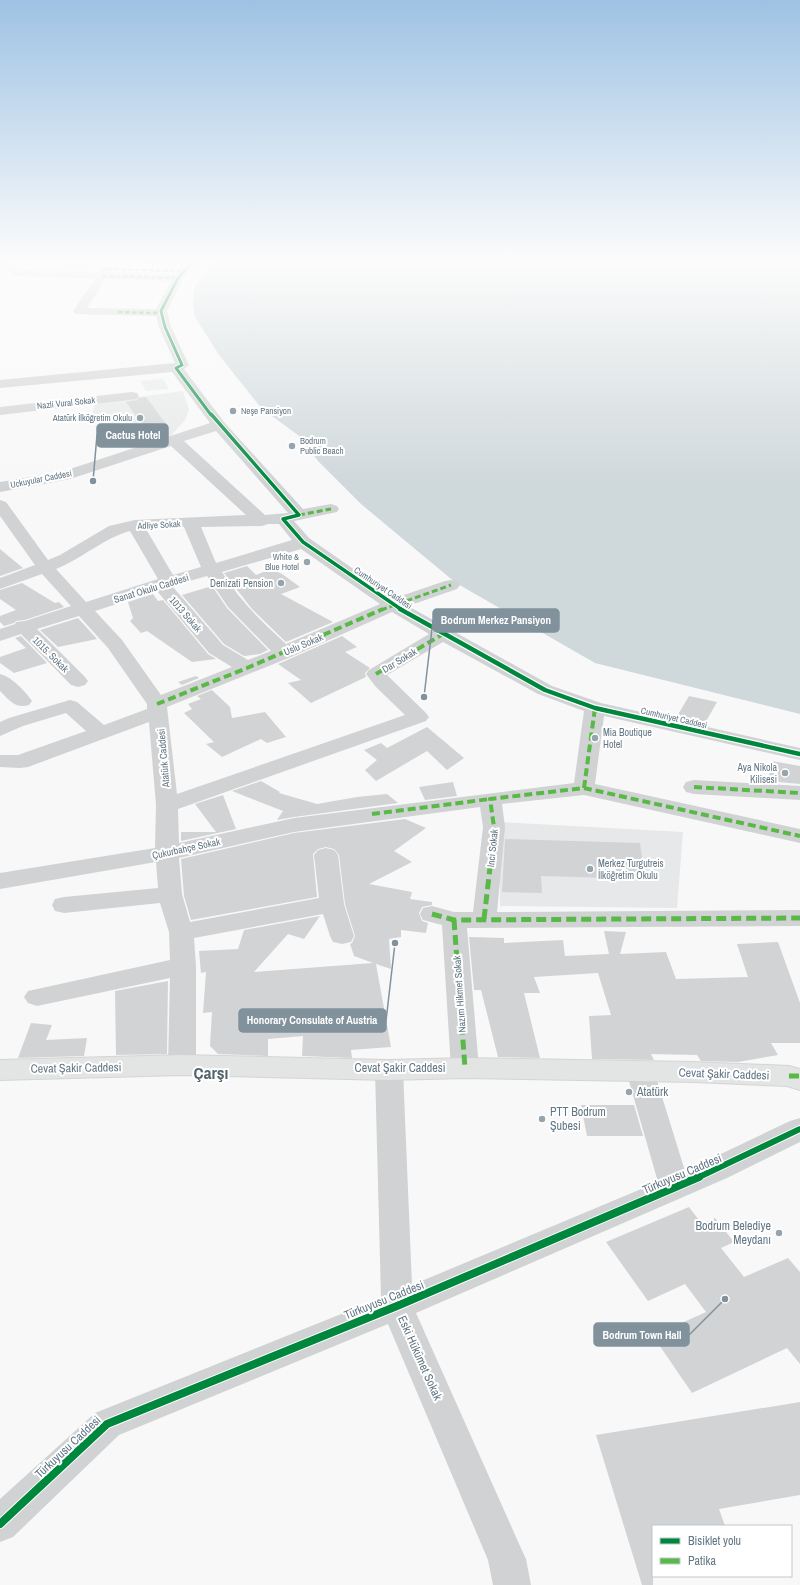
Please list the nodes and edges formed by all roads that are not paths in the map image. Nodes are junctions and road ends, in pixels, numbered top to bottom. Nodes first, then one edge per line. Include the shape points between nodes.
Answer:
1 (169, 336) edge
2 (176, 368) junction
3 (0, 384) edge
4 (132, 396) dead end
5 (0, 411) edge
6 (219, 425) junction
7 (174, 440) junction
8 (0, 487) edge
9 (0, 505) edge
10 (331, 509) dead end
11 (299, 515) junction
12 (282, 519) junction
13 (262, 521) junction
14 (191, 523) junction
15 (135, 525) junction
16 (303, 542) junction
17 (45, 567) junction
18 (211, 570) junction
19 (168, 582) junction
20 (0, 584) edge
21 (450, 585) dead end
22 (393, 605) junction
23 (84, 608) junction
24 (23, 626) junction
25 (443, 634) junction
26 (0, 635) edge
27 (284, 653) junction
28 (247, 668) junction
29 (0, 680) edge
30 (78, 681) dead end
31 (22, 700) dead end
32 (158, 708) junction
33 (595, 708) junction
34 (0, 730) edge
35 (100, 732) junction
36 (800, 754) edge
37 (0, 761) edge
38 (694, 787) dead end
39 (584, 788) junction
40 (800, 793) edge
41 (490, 799) junction
42 (167, 805) junction
43 (800, 836) edge
44 (167, 853) junction
45 (326, 855) dead end
46 (0, 881) edge
47 (170, 894) junction
48 (332, 904) junction
49 (64, 905) dead end
50 (800, 918) edge
51 (484, 920) junction
52 (181, 932) junction
53 (342, 936) dead end
54 (183, 966) junction
55 (37, 997) dead end
56 (182, 1065) junction
57 (465, 1068) junction
58 (0, 1070) edge
59 (389, 1070) junction
60 (640, 1071) junction
61 (796, 1077) edge
62 (800, 1129) edge
63 (674, 1188) junction
64 (397, 1306) junction
65 (0, 1524) edge
66 (512, 1585) edge

1 - 2 street via 182,365
2 - 3 street
2 - 6 street
4 - 5 street, Nazli Vural Sokak
6 - 7 street, Uckuyular Caddesi
6 - 11 street
7 - 8 street, Uckuyular Caddesi via 64,476
7 - 13 street
9 - 17 street, Atatürk Caddesi
10 - 11 street
11 - 12 street
12 - 13 street, Adliye Sokak
12 - 16 street, Cumhuriyet Caddesi
13 - 14 street, Adliye Sokak
14 - 15 street, Adliye Sokak
14 - 18 street
15 - 17 street, Adliye Sokak via 115,530 66,559
15 - 19 street, 1013 Sokak
16 - 18 street, Sanat Okulu Caddesi
16 - 22 street, Cumhuriyet Caddesi
17 - 20 street, Adliye Sokak
17 - 23 street, Atatürk Caddesi
18 - 19 street, Sanat Okulu Caddesi
18 - 27 street via 258,629
19 - 23 street, Sanat Okulu Caddesi
19 - 28 street, 1013 Sokak via 163,587 216,649
21 - 22 street, Uslu Sokak
22 - 25 street, Cumhuriyet Caddesi
22 - 27 street, Uslu Sokak
23 - 24 street, Sanat Okulu Caddesi
23 - 32 street, Atatürk Caddesi via 115,644
24 - 26 street, Sanat Okulu Caddesi
24 - 30 street, 1015. Sokak
25 - 33 street, Cumhuriyet Caddesi via 545,690
25 - 42 street, Dar Sokak via 376,674 419,717
27 - 28 street, Uslu Sokak
28 - 32 street, Uslu Sokak
29 - 31 street
32 - 35 street, Uslu Sokak
32 - 42 street, Atatürk Caddesi
33 - 36 street, Cumhuriyet Caddesi
33 - 39 street
34 - 35 street via 16,722 70,706
35 - 37 street, Uslu Sokak via 20,762
38 - 40 street
39 - 41 street
39 - 43 street
41 - 44 street, Çukurbahçe Sokak via 294,825
41 - 51 street, Inci Sokak via 494,827
42 - 44 street, Atatürk Caddesi
44 - 46 street, Çukurbahçe Sokak
44 - 47 street, Atatürk Caddesi
45 - 48 street
47 - 49 street
47 - 52 street, Atatürk Caddesi
48 - 52 street
48 - 53 street
50 - 51 street
51 - 57 street, Nazım Hikmet Sokak via 443,917
52 - 54 street, Atatürk Caddesi
54 - 55 street
54 - 56 street, Atatürk Caddesi
56 - 58 main road, Cevat Şakir Caddesi
56 - 59 main road, Cevat Şakir Caddesi
57 - 59 main road, Cevat Şakir Caddesi
57 - 60 main road, Cevat Şakir Caddesi
59 - 64 street, Eski Hükümet Sokak
60 - 61 main road, Cevat Şakir Caddesi
60 - 63 street
62 - 63 street, Türkuyusu Caddesi
63 - 64 street, Türkuyusu Caddesi
64 - 65 street, Türkuyusu Caddesi via 107,1424
64 - 66 street, Eski Hükümet Sokak via 507,1559

